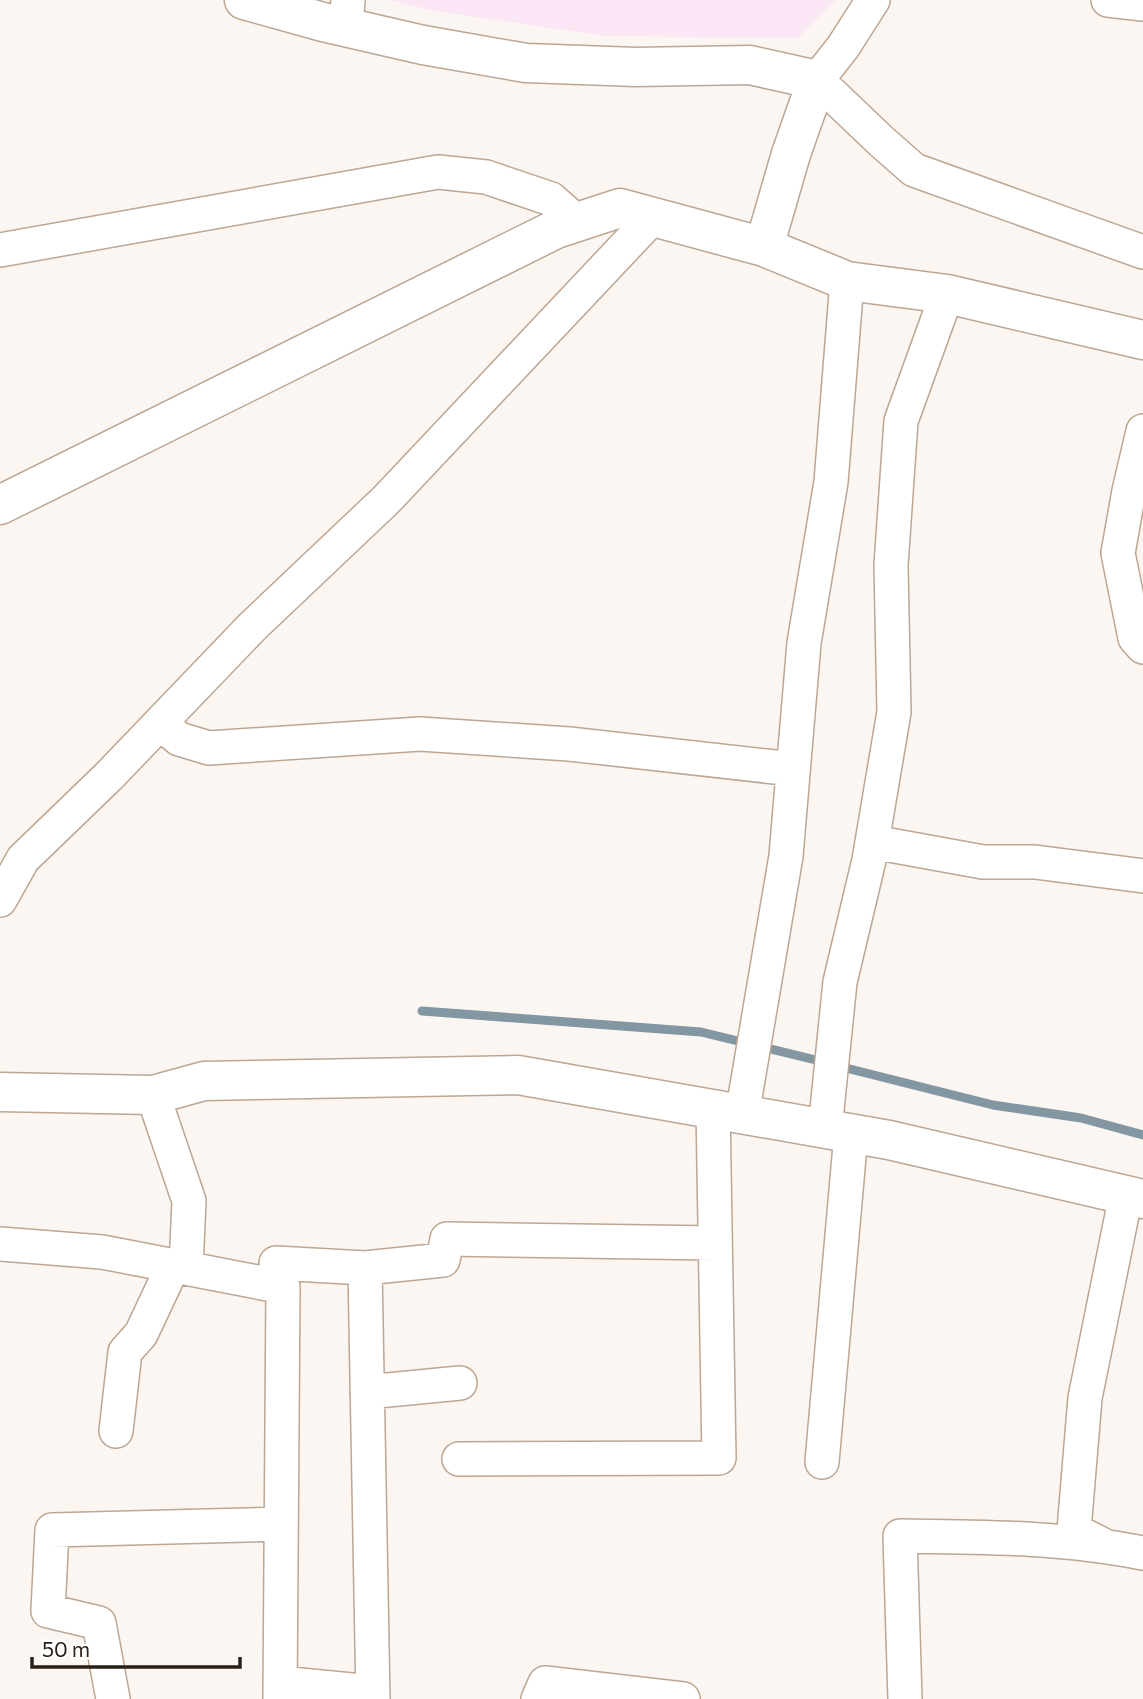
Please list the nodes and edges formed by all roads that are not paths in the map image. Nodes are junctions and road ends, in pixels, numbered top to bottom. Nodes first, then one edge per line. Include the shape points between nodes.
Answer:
1 (244, 0) edge
2 (873, 0) edge
3 (1108, 0) edge
4 (1143, 5) edge
5 (347, 13) edge
6 (817, 80) junction
7 (653, 217) junction
8 (577, 222) junction
9 (764, 247) junction
10 (0, 250) edge
11 (1143, 252) edge
12 (847, 281) junction
13 (947, 294) junction
14 (1143, 340) edge
15 (1143, 431) edge
16 (0, 505) edge
17 (1143, 647) edge
18 (160, 723) junction
19 (793, 769) junction
20 (873, 842) junction
21 (1143, 876) edge
22 (0, 900) edge
23 (153, 1095) junction
24 (1, 1100) edge
25 (728, 1112) junction
26 (838, 1132) junction
27 (1134, 1197) edge
28 (715, 1243) junction
29 (0, 1244) edge
30 (180, 1267) junction
31 (365, 1268) junction
32 (283, 1287) junction
33 (460, 1383) dead end
34 (367, 1392) junction
35 (116, 1431) dead end
36 (459, 1459) dead end
37 (822, 1462) dead end
38 (281, 1524) junction
39 (1103, 1545) junction
40 (1143, 1553) edge
41 (280, 1691) edge
42 (372, 1696) edge
43 (113, 1699) edge
44 (538, 1699) edge
45 (683, 1699) edge
46 (905, 1699) edge

1 - 5 street
2 - 6 street
3 - 4 street
5 - 6 street via 423,45 526,64 750,65
6 - 9 street
6 - 11 street via 914,170
7 - 8 street via 620,208
7 - 9 street
7 - 18 street via 386,500
8 - 10 street via 551,199 485,177 438,173
8 - 16 street
9 - 12 street
12 - 13 street
12 - 19 street via 831,482 804,643
13 - 14 street
13 - 20 street via 901,421 891,565 894,712
15 - 17 street via 1118,553 1135,638
18 - 19 street via 179,739 209,748 420,734 569,744
18 - 22 street via 23,859
19 - 25 street via 786,856
20 - 21 street via 984,862 1035,862
20 - 26 street via 839,982
23 - 24 street
23 - 25 street via 204,1081 518,1075
23 - 30 street via 189,1201
25 - 26 street
25 - 28 street
26 - 27 street
26 - 37 street
27 - 39 street via 1085,1398 1073,1530
28 - 31 street via 447,1239 443,1260
28 - 36 street via 719,1458
29 - 30 street via 102,1252
30 - 32 street
30 - 35 street via 142,1334 125,1352
31 - 32 street via 276,1263
31 - 34 street
32 - 38 street
33 - 34 street
34 - 42 street
38 - 41 street
38 - 43 street via 52,1530 48,1611 99,1623
39 - 40 street
39 - 46 street via 900,1536
41 - 42 street
44 - 45 street via 545,1684

